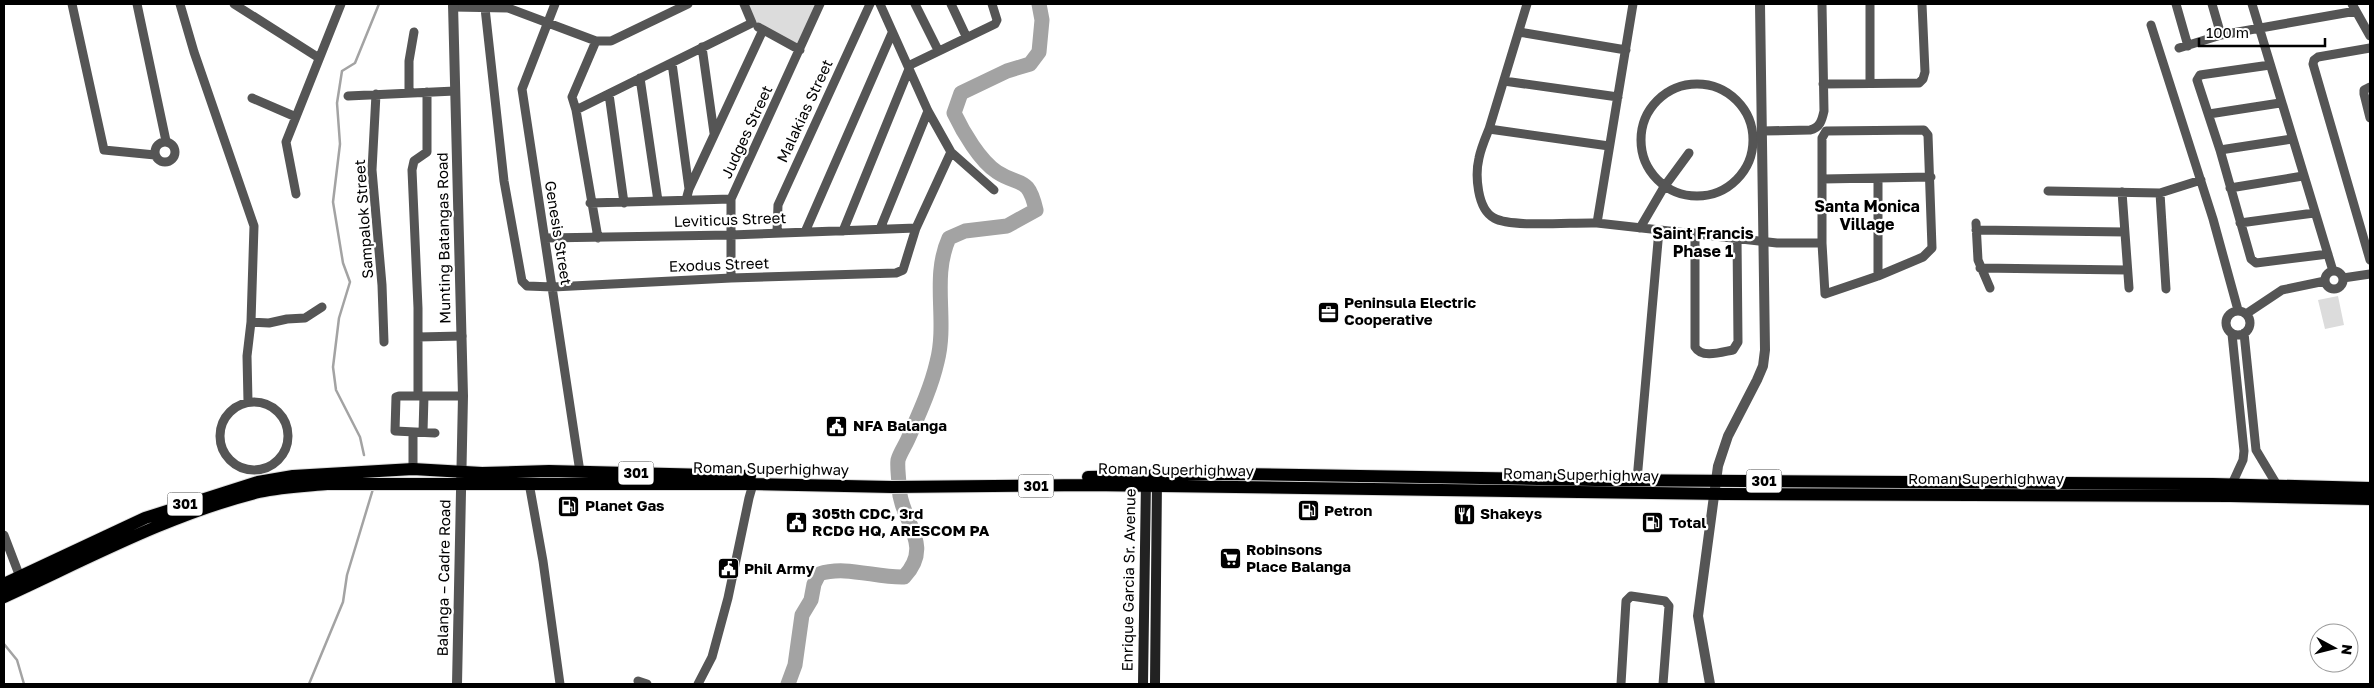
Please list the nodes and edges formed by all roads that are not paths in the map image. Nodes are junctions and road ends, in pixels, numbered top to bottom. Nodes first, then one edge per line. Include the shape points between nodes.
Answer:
1 (72, 4) edge
2 (137, 4) edge
3 (180, 4) edge
4 (234, 4) edge
5 (341, 4) edge
6 (555, 4) edge
7 (688, 4) edge
8 (744, 4) edge
9 (820, 4) edge
10 (870, 4) edge
11 (880, 4) edge
12 (916, 4) edge
13 (951, 4) edge
14 (992, 4) edge
15 (1527, 4) edge
16 (1633, 4) edge
17 (1760, 4) edge
18 (1822, 4) edge
19 (1870, 4) edge
20 (1922, 4) edge
21 (2176, 4) edge
22 (2212, 4) edge
23 (2252, 4) edge
24 (453, 5) edge
25 (491, 6) edge
26 (509, 6) edge
27 (2354, 7) edge
28 (548, 22) junction
29 (752, 24) junction
30 (2151, 25) dead end
31 (763, 30) junction
32 (2259, 30) junction
33 (414, 32) dead end
34 (1519, 32) junction
35 (892, 33) junction
36 (2221, 35) junction
37 (966, 36) junction
38 (2370, 36) edge
39 (596, 41) junction
40 (702, 47) junction
41 (2370, 48) edge
42 (800, 50) junction
43 (938, 50) junction
44 (1626, 50) junction
45 (319, 58) junction
46 (672, 63) junction
47 (2270, 65) junction
48 (908, 68) junction
49 (640, 78) junction
50 (1504, 81) junction
51 (1870, 83) junction
52 (1823, 84) junction
53 (2370, 87) edge
54 (455, 90) junction
55 (427, 92) junction
56 (409, 93) junction
57 (376, 94) junction
58 (609, 94) junction
59 (348, 96) dead end
60 (1618, 97) junction
61 (252, 98) dead end
62 (2280, 103) junction
63 (576, 110) junction
64 (928, 111) junction
65 (2209, 114) junction
66 (296, 117) junction
67 (2370, 118) edge
68 (1489, 129) junction
69 (1762, 131) junction
70 (714, 133) junction
71 (2292, 139) junction
72 (166, 141) junction
73 (1609, 146) junction
74 (2220, 150) junction
75 (951, 152) junction
76 (1688, 153) dead end
77 (155, 155) junction
78 (2303, 176) junction
79 (1878, 178) junction
80 (1931, 178) junction
81 (1823, 179) junction
82 (2201, 180) junction
83 (1664, 187) junction
84 (2230, 188) junction
85 (689, 189) junction
86 (994, 190) dead end
87 (2048, 191) dead end
88 (2122, 192) junction
89 (2160, 193) junction
90 (296, 194) dead end
91 (731, 199) junction
92 (686, 200) junction
93 (658, 201) junction
94 (590, 203) junction
95 (624, 203) junction
96 (2314, 213) junction
97 (1597, 223) junction
98 (2240, 223) junction
99 (916, 228) junction
100 (1640, 228) junction
101 (843, 230) junction
102 (880, 230) junction
103 (1659, 230) junction
104 (777, 232) junction
105 (805, 232) junction
106 (2125, 232) junction
107 (1695, 233) junction
108 (731, 235) junction
109 (1737, 237) junction
110 (545, 238) junction
111 (598, 238) junction
112 (1762, 240) junction
113 (1822, 243) junction
114 (2328, 254) junction
115 (2370, 260) edge
116 (1980, 268) junction
117 (2127, 270) junction
118 (2333, 271) junction
119 (2370, 274) edge
120 (1878, 276) junction
121 (730, 278) junction
122 (2343, 278) junction
123 (2325, 281) junction
124 (553, 287) junction
125 (1990, 288) dead end
126 (2129, 288) dead end
127 (2166, 288) dead end
128 (322, 307) dead end
129 (2242, 312) junction
130 (251, 322) junction
131 (2244, 333) junction
132 (2232, 334) junction
133 (462, 336) junction
134 (418, 337) junction
135 (384, 342) dead end
136 (2250, 394) junction
137 (421, 396) junction
138 (463, 396) junction
139 (2238, 396) junction
140 (248, 402) junction
141 (418, 432) junction
142 (435, 432) dead end
143 (2256, 450) junction
144 (2244, 451) junction
145 (413, 470) junction
146 (580, 472) junction
147 (257, 477) junction
148 (461, 478) junction
149 (1637, 480) junction
150 (1151, 481) junction
151 (529, 483) junction
152 (892, 483) junction
153 (754, 484) junction
154 (2232, 484) junction
155 (2277, 485) junction
156 (1715, 487) junction
157 (2370, 488) edge
158 (2370, 499) edge
159 (4, 535) edge
160 (20, 577) junction
161 (4, 584) edge
162 (4, 597) edge
163 (457, 684) edge
164 (560, 684) edge
165 (698, 684) edge
166 (1143, 684) edge
167 (1155, 684) edge
168 (1621, 684) edge
169 (1662, 684) edge
170 (1710, 684) edge

1 - 77 street via 104,150
2 - 72 street
3 - 130 street via 254,226
4 - 45 street
5 - 45 street
6 - 28 street, Genesis Street
7 - 39 street via 611,40
8 - 29 street
9 - 42 street, Judges Street
10 - 104 street, Malakias Street via 778,205
11 - 35 street
12 - 43 street
13 - 37 street
14 - 37 street via 998,20 995,24
15 - 34 street
16 - 44 street
17 - 69 street
18 - 52 street
19 - 51 street
20 - 51 street via 1923,79 1915,84
21 - 36 street via 2184,47
22 - 36 street
23 - 32 street
24 - 25 street
24 - 54 street, Munting Batangas Road
25 - 26 street
25 - 124 street, Exodus Street via 504,181 522,281 527,286
26 - 28 street
27 - 32 street
27 - 38 street
28 - 39 street
28 - 110 street, Genesis Street via 522,89
29 - 31 street
29 - 40 street
30 - 82 street
31 - 42 street
31 - 70 street
32 - 36 street
32 - 47 street
33 - 56 street via 409,61
34 - 44 street
34 - 50 street
35 - 48 street
35 - 105 street
37 - 43 street
39 - 63 street via 572,97
40 - 46 street
40 - 70 street
41 - 115 street via 2318,57 2313,64
42 - 91 street, Judges Street
43 - 48 street
44 - 60 street
45 - 66 street
46 - 49 street
46 - 85 street
47 - 62 street
47 - 65 street via 2200,75 2197,80
48 - 64 street
48 - 101 street
49 - 58 street
49 - 93 street
50 - 60 street
50 - 68 street
51 - 52 street
52 - 69 street via 1822,118 1815,129
53 - 67 street via 2364,90
54 - 55 street
54 - 133 street, Munting Batangas Road
55 - 56 street
55 - 134 street via 427,152 414,161 412,170
56 - 57 street
57 - 59 street
57 - 135 street, Sampalok Street via 372,170
58 - 63 street
58 - 95 street
60 - 73 street
61 - 66 street
62 - 65 street
62 - 71 street
63 - 94 street
64 - 75 street
64 - 102 street
65 - 74 street
66 - 90 street via 286,142
68 - 73 street
68 - 97 street via 1478,158 1478,183 1486,210 1493,218 1518,222
69 - 112 street
70 - 85 street
71 - 74 street
71 - 78 street
72 - 77 street via 155,148
72 - 77 street via 175,147 173,158 163,162
73 - 97 street
74 - 84 street
75 - 86 street
75 - 99 street, Exodus Street
76 - 83 street
78 - 84 street
78 - 96 street
79 - 80 street
79 - 81 street
79 - 120 street
80 - 81 street via 1928,135 1924,130 1826,131 1822,138
80 - 120 street via 1932,248 1923,257
81 - 113 street
82 - 89 street
82 - 129 street
83 - 83 street via 1650,172 1641,151 1642,127 1651,107 1668,92 1688,84 1709,85 1730,94 1743,109 1751,127 1752,149 1745,169 1730,186 1711,195 1688,196
83 - 100 street
84 - 98 street
85 - 92 street
87 - 88 street
88 - 89 street
88 - 106 street
89 - 127 street
91 - 92 street
91 - 108 street, Judges Street
92 - 93 street
93 - 95 street
94 - 95 street
94 - 111 street
96 - 98 street
96 - 114 street
97 - 100 street
98 - 114 street via 2251,259 2256,263
99 - 102 street, Leviticus Street
99 - 121 street, Exodus Street via 906,264 896,273
100 - 103 street
101 - 102 street, Leviticus Street
101 - 105 street, Leviticus Street
103 - 107 street
103 - 149 street
104 - 105 street, Leviticus Street
104 - 108 street, Leviticus Street
106 - 116 street via 1976,226
106 - 117 street
107 - 109 street
107 - 109 street via 1695,347 1703,354 1733,350 1738,342
108 - 111 street, Leviticus Street
108 - 121 street, Judges Street
109 - 112 street
110 - 111 street, Leviticus Street
110 - 124 street, Genesis Street
112 - 113 street
112 - 156 street via 1763,366 1728,436
113 - 120 street via 1825,294
114 - 118 street
116 - 117 street
116 - 125 street
117 - 126 street
118 - 122 street
118 - 123 street via 2328,273
119 - 122 street
121 - 124 street, Exodus Street
122 - 123 street via 2343,284 2336,289 2330,288
123 - 129 street via 2282,290
124 - 146 street, Genesis Street
128 - 130 street via 304,318
129 - 131 street via 2250,326
129 - 132 street via 2232,312 2226,318 2226,326
130 - 140 street via 247,356
131 - 132 street
131 - 136 street
132 - 139 street
133 - 134 street
133 - 138 street, Munting Batangas Road
134 - 137 street
136 - 139 street
136 - 143 street
137 - 138 street
137 - 141 street
137 - 141 street via 399,396 395,402 396,431
138 - 148 street, Munting Batangas Road
139 - 144 street
140 - 147 street via 232,410 222,423 220,440 226,456
140 - 147 street via 266,404 281,416 287,429 287,444 280,458
141 - 142 street
141 - 145 street
143 - 144 street
143 - 155 street
144 - 154 street
145 - 147 main road, Roman Superhighway / 301
145 - 148 main road, Roman Superhighway / 301
146 - 148 main road, Roman Superhighway / 301
146 - 152 main road, Roman Superhighway / 301
147 - 160 main road, Roman Superhighway / 301 via 144,518
148 - 151 main road, Roman Superhighway / 301
148 - 162 main road, Roman Superhighway / 301 via 327,484 260,492 189,514
148 - 163 street, Balanga – Cadre Road
149 - 150 main road, Roman Superhighway / 301 via 1235,474
149 - 156 main road, Roman Superhighway / 301
150 - 152 main road, Roman Superhighway / 301
150 - 156 main road, Roman Superhighway / 301
150 - 166 main road, Enrique Garcia Sr. Avenue
150 - 167 main road, Enrique Garcia Sr. Avenue
151 - 153 main road, Roman Superhighway / 301
151 - 164 street
152 - 153 main road, Roman Superhighway / 301
153 - 165 street via 712,658
154 - 155 main road, Roman Superhighway / 301
154 - 156 main road, Roman Superhighway / 301
155 - 157 main road, Roman Superhighway / 301
156 - 158 main road, Roman Superhighway / 301
156 - 170 street via 1698,616
159 - 160 street
160 - 161 main road, Roman Superhighway / 301
168 - 169 street via 1626,602 1631,596 1665,601 1669,606

